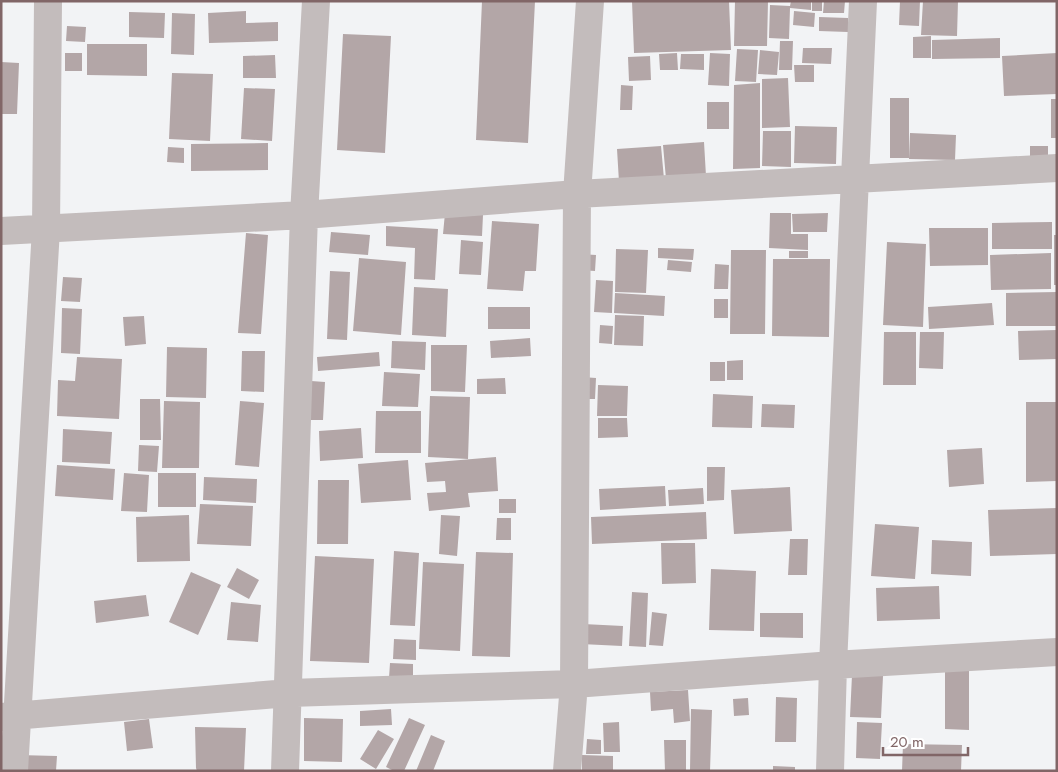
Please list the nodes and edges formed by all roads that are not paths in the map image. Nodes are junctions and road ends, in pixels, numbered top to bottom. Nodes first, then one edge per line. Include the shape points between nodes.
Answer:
1 (48, 1) edge
2 (316, 1) edge
3 (590, 1) edge
4 (863, 1) edge
5 (1057, 168) edge
6 (855, 178) junction
7 (577, 194) junction
8 (304, 214) junction
9 (46, 229) junction
10 (1, 231) edge
11 (1057, 652) edge
12 (833, 665) junction
13 (574, 684) junction
14 (289, 693) junction
15 (9, 716) edge
16 (14, 771) edge
17 (285, 771) edge
18 (567, 771) edge
19 (830, 771) edge

1 - 9 street
2 - 8 street
3 - 7 street
4 - 6 street
5 - 6 street
6 - 7 street
6 - 12 street
7 - 8 street
7 - 13 street
8 - 9 street
8 - 14 street
9 - 10 street
9 - 15 street
11 - 12 street
12 - 13 street
12 - 19 street
13 - 14 street
13 - 18 street
14 - 15 street
14 - 17 street
15 - 16 street

